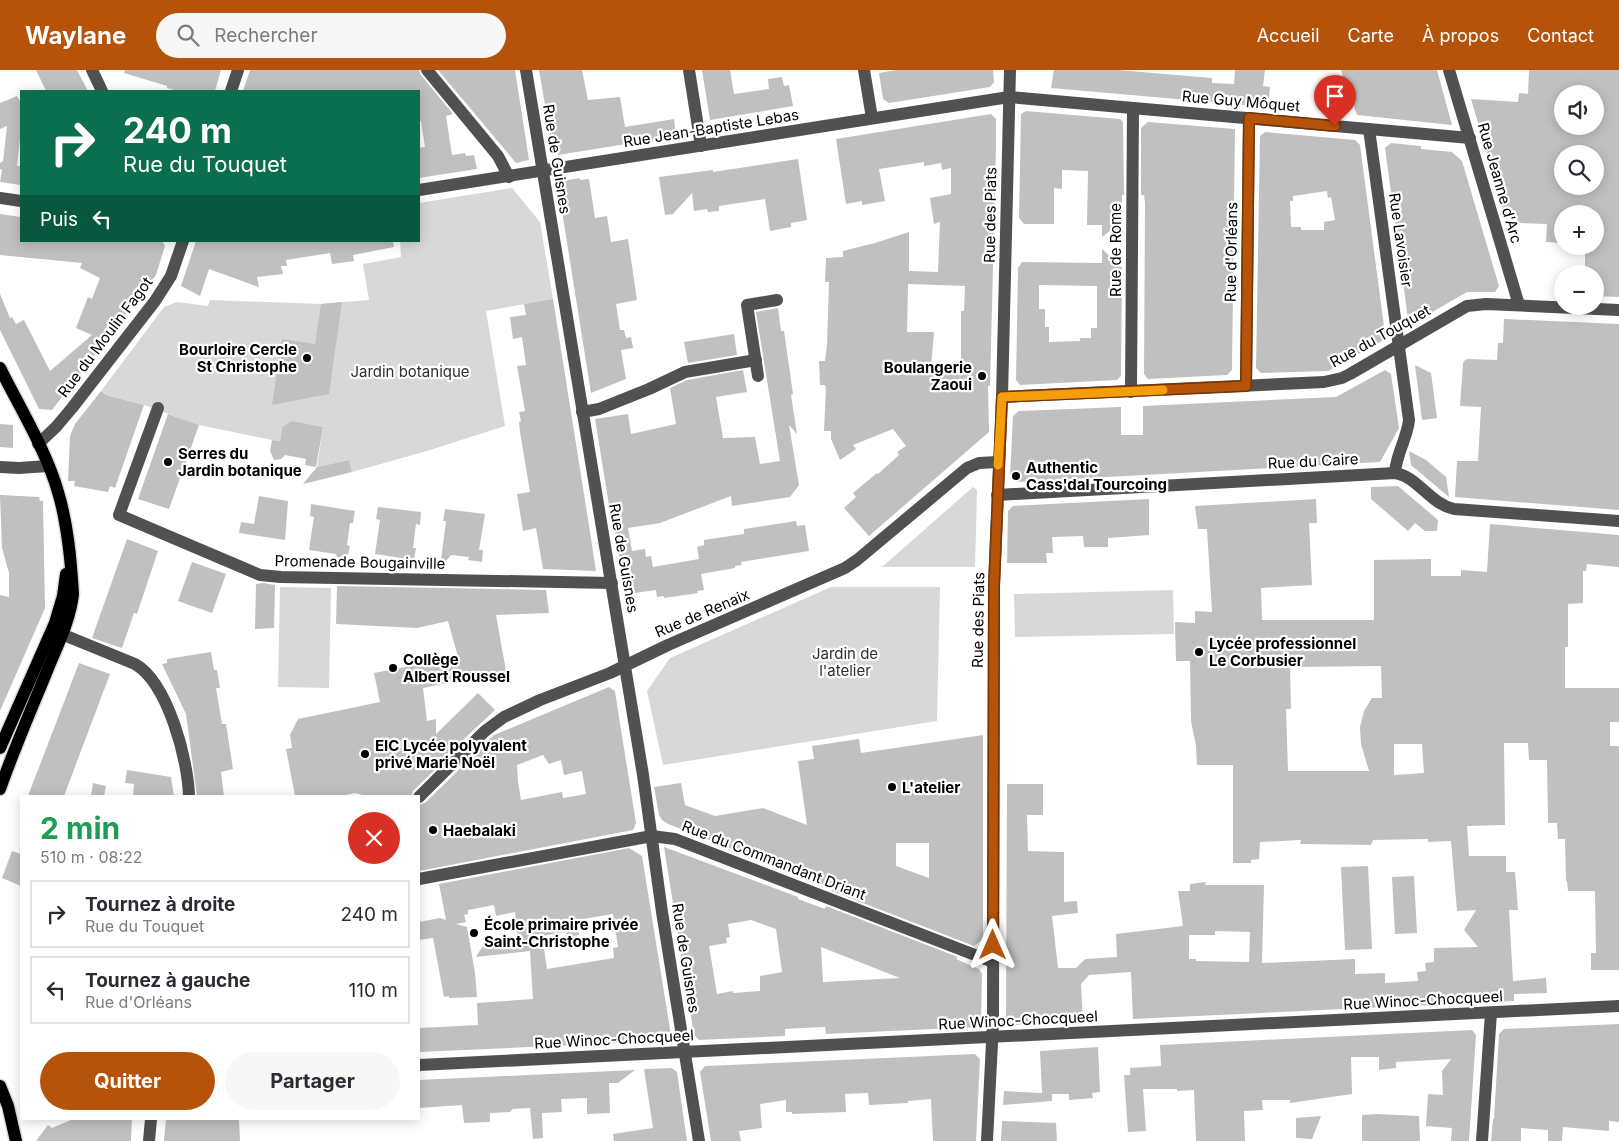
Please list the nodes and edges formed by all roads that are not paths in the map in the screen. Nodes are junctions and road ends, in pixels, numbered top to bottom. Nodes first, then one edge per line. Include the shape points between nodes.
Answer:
1 (92, 70) edge
2 (238, 70) edge
3 (427, 70) edge
4 (526, 70) edge
5 (689, 70) edge
6 (864, 70) edge
7 (1010, 70) edge
8 (1449, 70) edge
9 (102, 90) edge
10 (231, 90) edge
11 (1009, 97) junction
12 (1133, 108) junction
13 (872, 118) junction
14 (1249, 118) junction
15 (1369, 129) junction
16 (1470, 138) junction
17 (701, 146) junction
18 (542, 172) junction
19 (509, 177) junction
20 (420, 190) edge
21 (0, 198) edge
22 (20, 201) edge
23 (183, 242) edge
24 (777, 300) dead end
25 (1519, 305) junction
26 (1619, 310) edge
27 (1399, 346) junction
28 (756, 360) junction
29 (0, 368) edge
30 (758, 376) dead end
31 (1246, 386) junction
32 (1131, 392) junction
33 (1002, 397) junction
34 (158, 408) dead end
35 (582, 412) junction
36 (38, 444) junction
37 (998, 462) junction
38 (48, 466) junction
39 (0, 467) edge
40 (1395, 473) junction
41 (997, 495) junction
42 (1619, 521) edge
43 (612, 583) junction
44 (57, 632) junction
45 (625, 665) junction
46 (3, 735) edge
47 (18, 740) junction
48 (0, 748) edge
49 (0, 789) edge
50 (189, 795) edge
51 (420, 796) edge
52 (652, 836) junction
53 (420, 879) edge
54 (993, 962) junction
55 (1619, 1006) edge
56 (1491, 1013) junction
57 (993, 1038) junction
58 (684, 1052) junction
59 (420, 1065) edge
60 (0, 1086) edge
61 (151, 1120) edge
62 (11, 1121) edge
63 (16, 1141) edge
64 (149, 1141) edge
65 (699, 1141) edge
66 (987, 1141) edge
67 (1482, 1141) edge

1 - 9 street
2 - 10 street
3 - 19 street via 498,156
4 - 18 street, Rue de Guisnes
5 - 17 street
6 - 13 street
7 - 11 street, Rue des Piats
8 - 16 street, Rue Jeanne d'Arc
11 - 12 street, Rue Guy Môquet
11 - 13 street, Rue Jean-Baptiste Lebas
11 - 33 street, Rue des Piats
12 - 14 street, Rue Guy Môquet
12 - 32 street, Rue de Rome
13 - 17 street, Rue Jean-Baptiste Lebas
14 - 15 street, Rue Guy Môquet
14 - 31 street, Rue d'Orléans
15 - 16 street, Rue Guy Môquet
15 - 27 street, Rue Lavoisier
16 - 25 street, Rue Jeanne d'Arc
17 - 18 street, Rue Jean-Baptiste Lebas
18 - 19 street, Rue Jean-Baptiste Lebas
18 - 35 street, Rue de Guisnes
19 - 20 street, Rue Jean-Baptiste Lebas
21 - 22 street
23 - 36 street, Rue du Moulin Fagot via 171,276 155,301 72,408
24 - 28 street via 747,305
25 - 26 street, Rue du Touquet
25 - 27 street, Rue du Touquet via 1467,306
27 - 31 street, Rue du Touquet via 1334,380
27 - 40 street, Rue Lavoisier via 1409,420
28 - 30 street
28 - 35 street via 684,372 640,393
29 - 36 main road
31 - 32 street, Rue du Touquet
32 - 33 street, Rue du Touquet
33 - 37 street, Rue des Piats
34 - 43 street, Promenade Bougainville via 119,515 260,575
35 - 43 street, Rue de Guisnes
36 - 38 main road
37 - 41 street, Rue des Piats
37 - 45 street, Rue de Renaix via 979,463 967,468 845,568
38 - 39 street
38 - 44 main road via 62,508 68,554
40 - 41 street, Rue du Caire
40 - 42 street via 1408,478 1447,508
41 - 54 street, Rue des Piats
43 - 45 street, Rue de Guisnes
44 - 46 main road
44 - 47 main road
44 - 50 street via 135,664 147,673 173,721 183,754
45 - 51 street, Rue de Renaix via 504,717
45 - 52 street, Rue de Guisnes
46 - 47 street
46 - 48 main road
47 - 49 main road
52 - 53 street, Rue du Commandant Driant
52 - 54 street, Rue du Commandant Driant via 675,839
52 - 58 street, Rue de Guisnes
54 - 57 street, Rue des Piats
55 - 56 street, Rue Winoc-Chocqueel
56 - 57 street, Rue Winoc-Chocqueel
56 - 67 street
57 - 58 street, Rue Winoc-Chocqueel
57 - 66 street, Rue des Piats
58 - 59 street, Rue Winoc-Chocqueel
58 - 65 street, Rue de Guisnes
60 - 62 main road
61 - 64 street
62 - 63 main road

